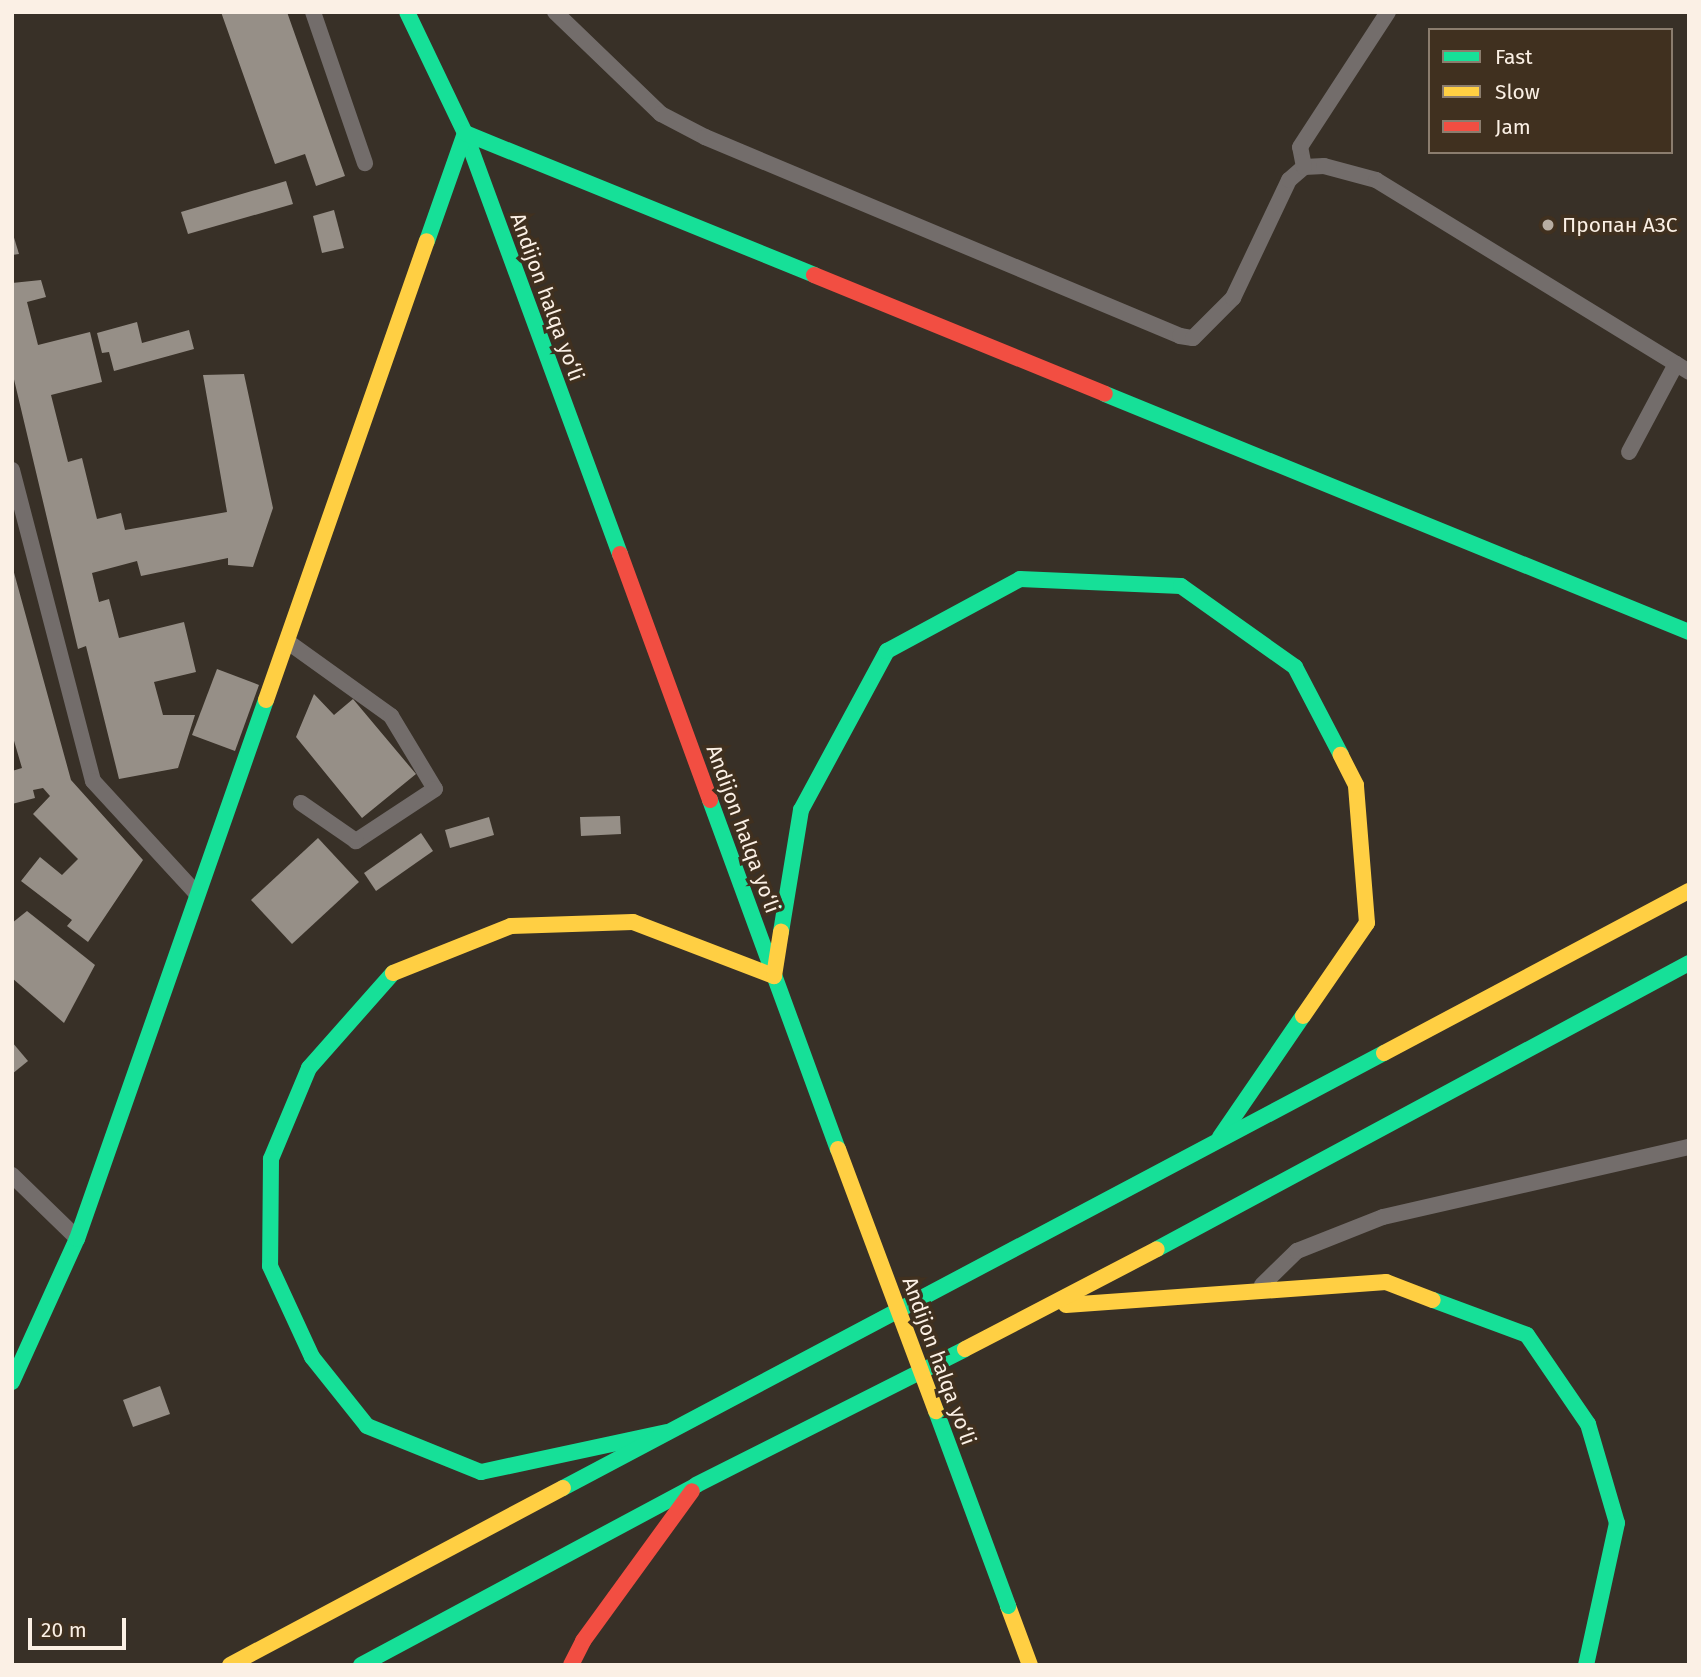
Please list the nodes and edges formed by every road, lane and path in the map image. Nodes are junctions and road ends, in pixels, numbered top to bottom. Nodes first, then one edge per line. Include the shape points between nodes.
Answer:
1 (313, 12) edge
2 (407, 12) edge
3 (555, 12) edge
4 (1388, 12) edge
5 (465, 132) junction
6 (365, 163) dead end
7 (1304, 167) junction
8 (1682, 368) edge
9 (1629, 452) dead end
10 (12, 470) edge
11 (1689, 632) edge
12 (288, 642) junction
13 (301, 803) dead end
14 (1689, 891) edge
15 (200, 896) junction
16 (1689, 963) edge
17 (774, 976) junction
18 (1220, 1137) junction
19 (1689, 1147) edge
20 (12, 1175) edge
21 (77, 1239) junction
22 (1258, 1289) junction
23 (1050, 1306) junction
24 (12, 1382) edge
25 (667, 1432) junction
26 (696, 1485) junction
27 (230, 1665) edge
28 (361, 1665) edge
29 (571, 1665) edge
30 (1030, 1665) edge
31 (1586, 1665) edge

1 - 6 lane
2 - 5 main road, Andijon halqa yo‘li
3 - 7 lane via 661,114 705,137 1193,338 1233,298 1289,180
4 - 7 lane via 1300,147
5 - 11 main road
5 - 12 main road
5 - 17 main road, Andijon halqa yo‘li
7 - 8 lane via 1324,166 1376,180
8 - 9 lane
10 - 15 lane via 93,781
12 - 13 lane via 391,716 435,789 356,841
12 - 15 main road
14 - 18 main road
15 - 21 main road
16 - 23 main road
17 - 18 main road via 801,810 887,651 1020,579 1181,586 1295,667 1356,785 1367,923
17 - 25 main road via 633,922 511,926 392,973 309,1068 271,1159 271,1266 312,1357 367,1426 481,1472
17 - 30 main road, Andijon halqa yo‘li, bridge
18 - 25 main road
19 - 22 lane via 1383,1217 1297,1251
20 - 21 lane
21 - 24 main road
22 - 23 main road
22 - 31 main road via 1387,1283 1527,1335 1588,1424 1617,1523
23 - 26 main road
25 - 27 main road
26 - 28 main road
26 - 29 main road via 583,1641

